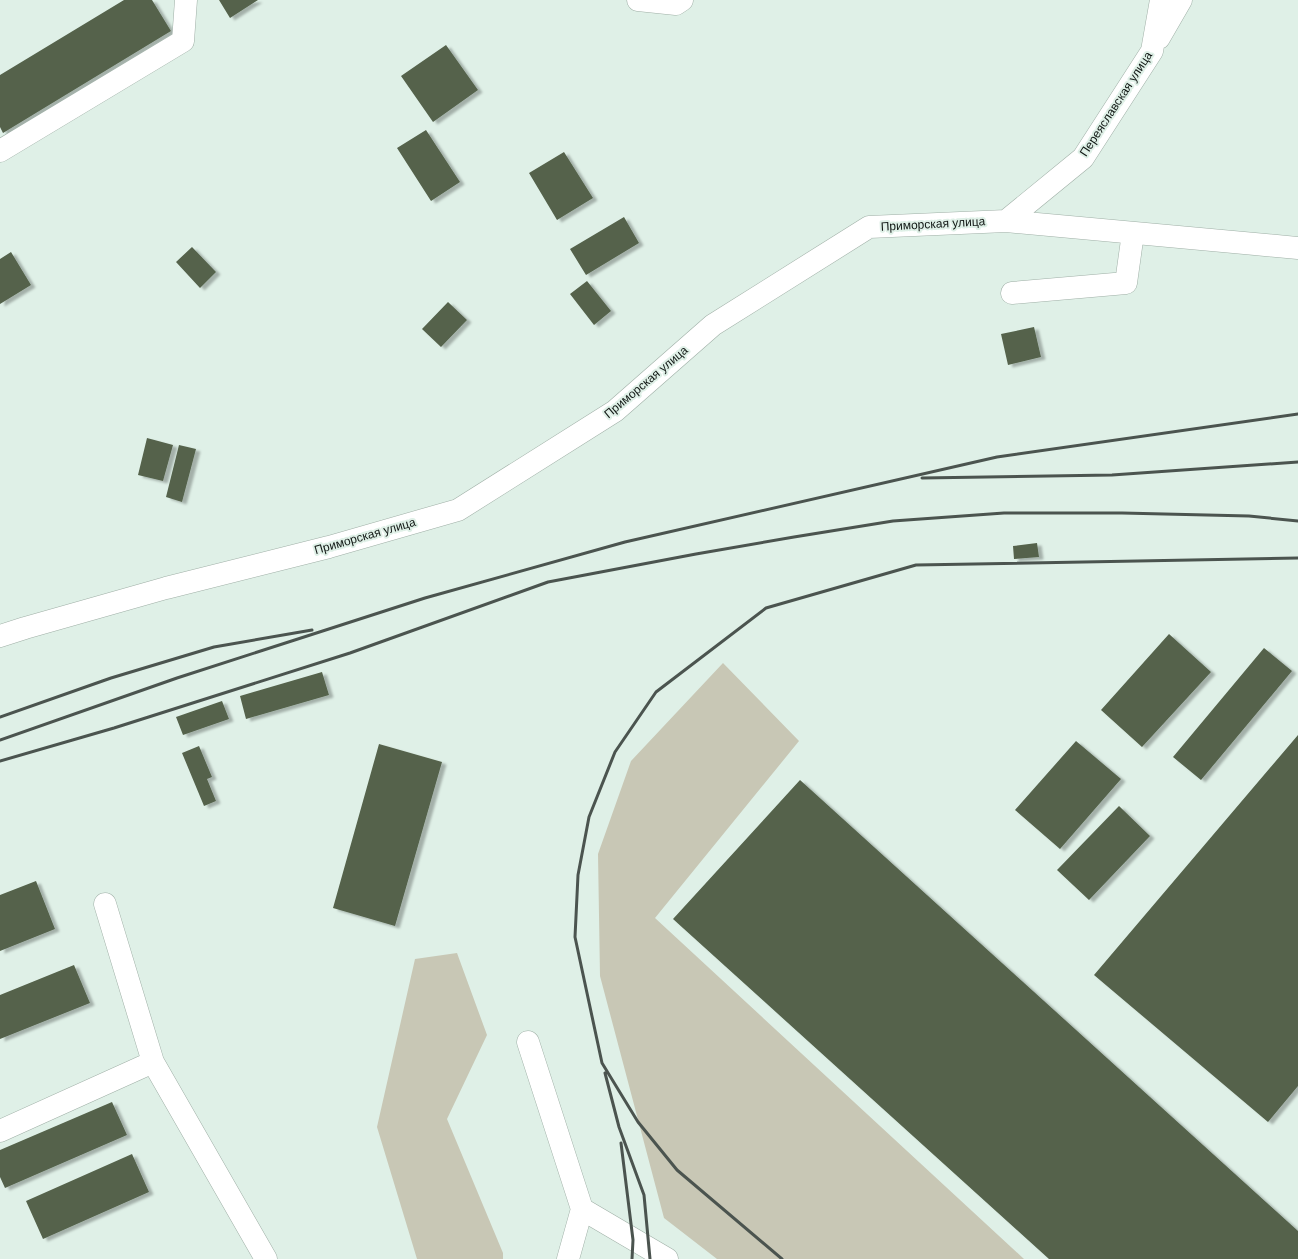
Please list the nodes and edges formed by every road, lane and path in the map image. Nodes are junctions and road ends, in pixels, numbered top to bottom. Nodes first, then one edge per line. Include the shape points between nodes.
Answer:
1 (186, 0) edge
2 (638, 0) edge
3 (682, 0) edge
4 (1161, 0) edge
5 (1181, 0) edge
6 (1152, 51) junction
7 (0, 151) edge
8 (1006, 221) junction
9 (1133, 233) junction
10 (1298, 248) edge
11 (1012, 293) dead end
12 (0, 636) edge
13 (105, 904) dead end
14 (528, 1042) dead end
15 (153, 1062) junction
16 (0, 1131) edge
17 (582, 1209) junction
18 (266, 1259) edge
19 (568, 1259) edge
20 (667, 1259) edge

1 - 7 street via 183,41
2 - 3 street via 676,4
4 - 6 street, Переяславская улица
5 - 6 street
6 - 8 street, Переяславская улица via 1083,158
8 - 9 street, Приморская улица
8 - 12 street, Приморская улица via 869,227 713,325 615,411 458,510 329,547 166,588
9 - 10 street, Приморская улица
9 - 11 street via 1126,283
13 - 15 street
14 - 17 street
15 - 16 street
15 - 18 street
17 - 19 street
17 - 20 street

